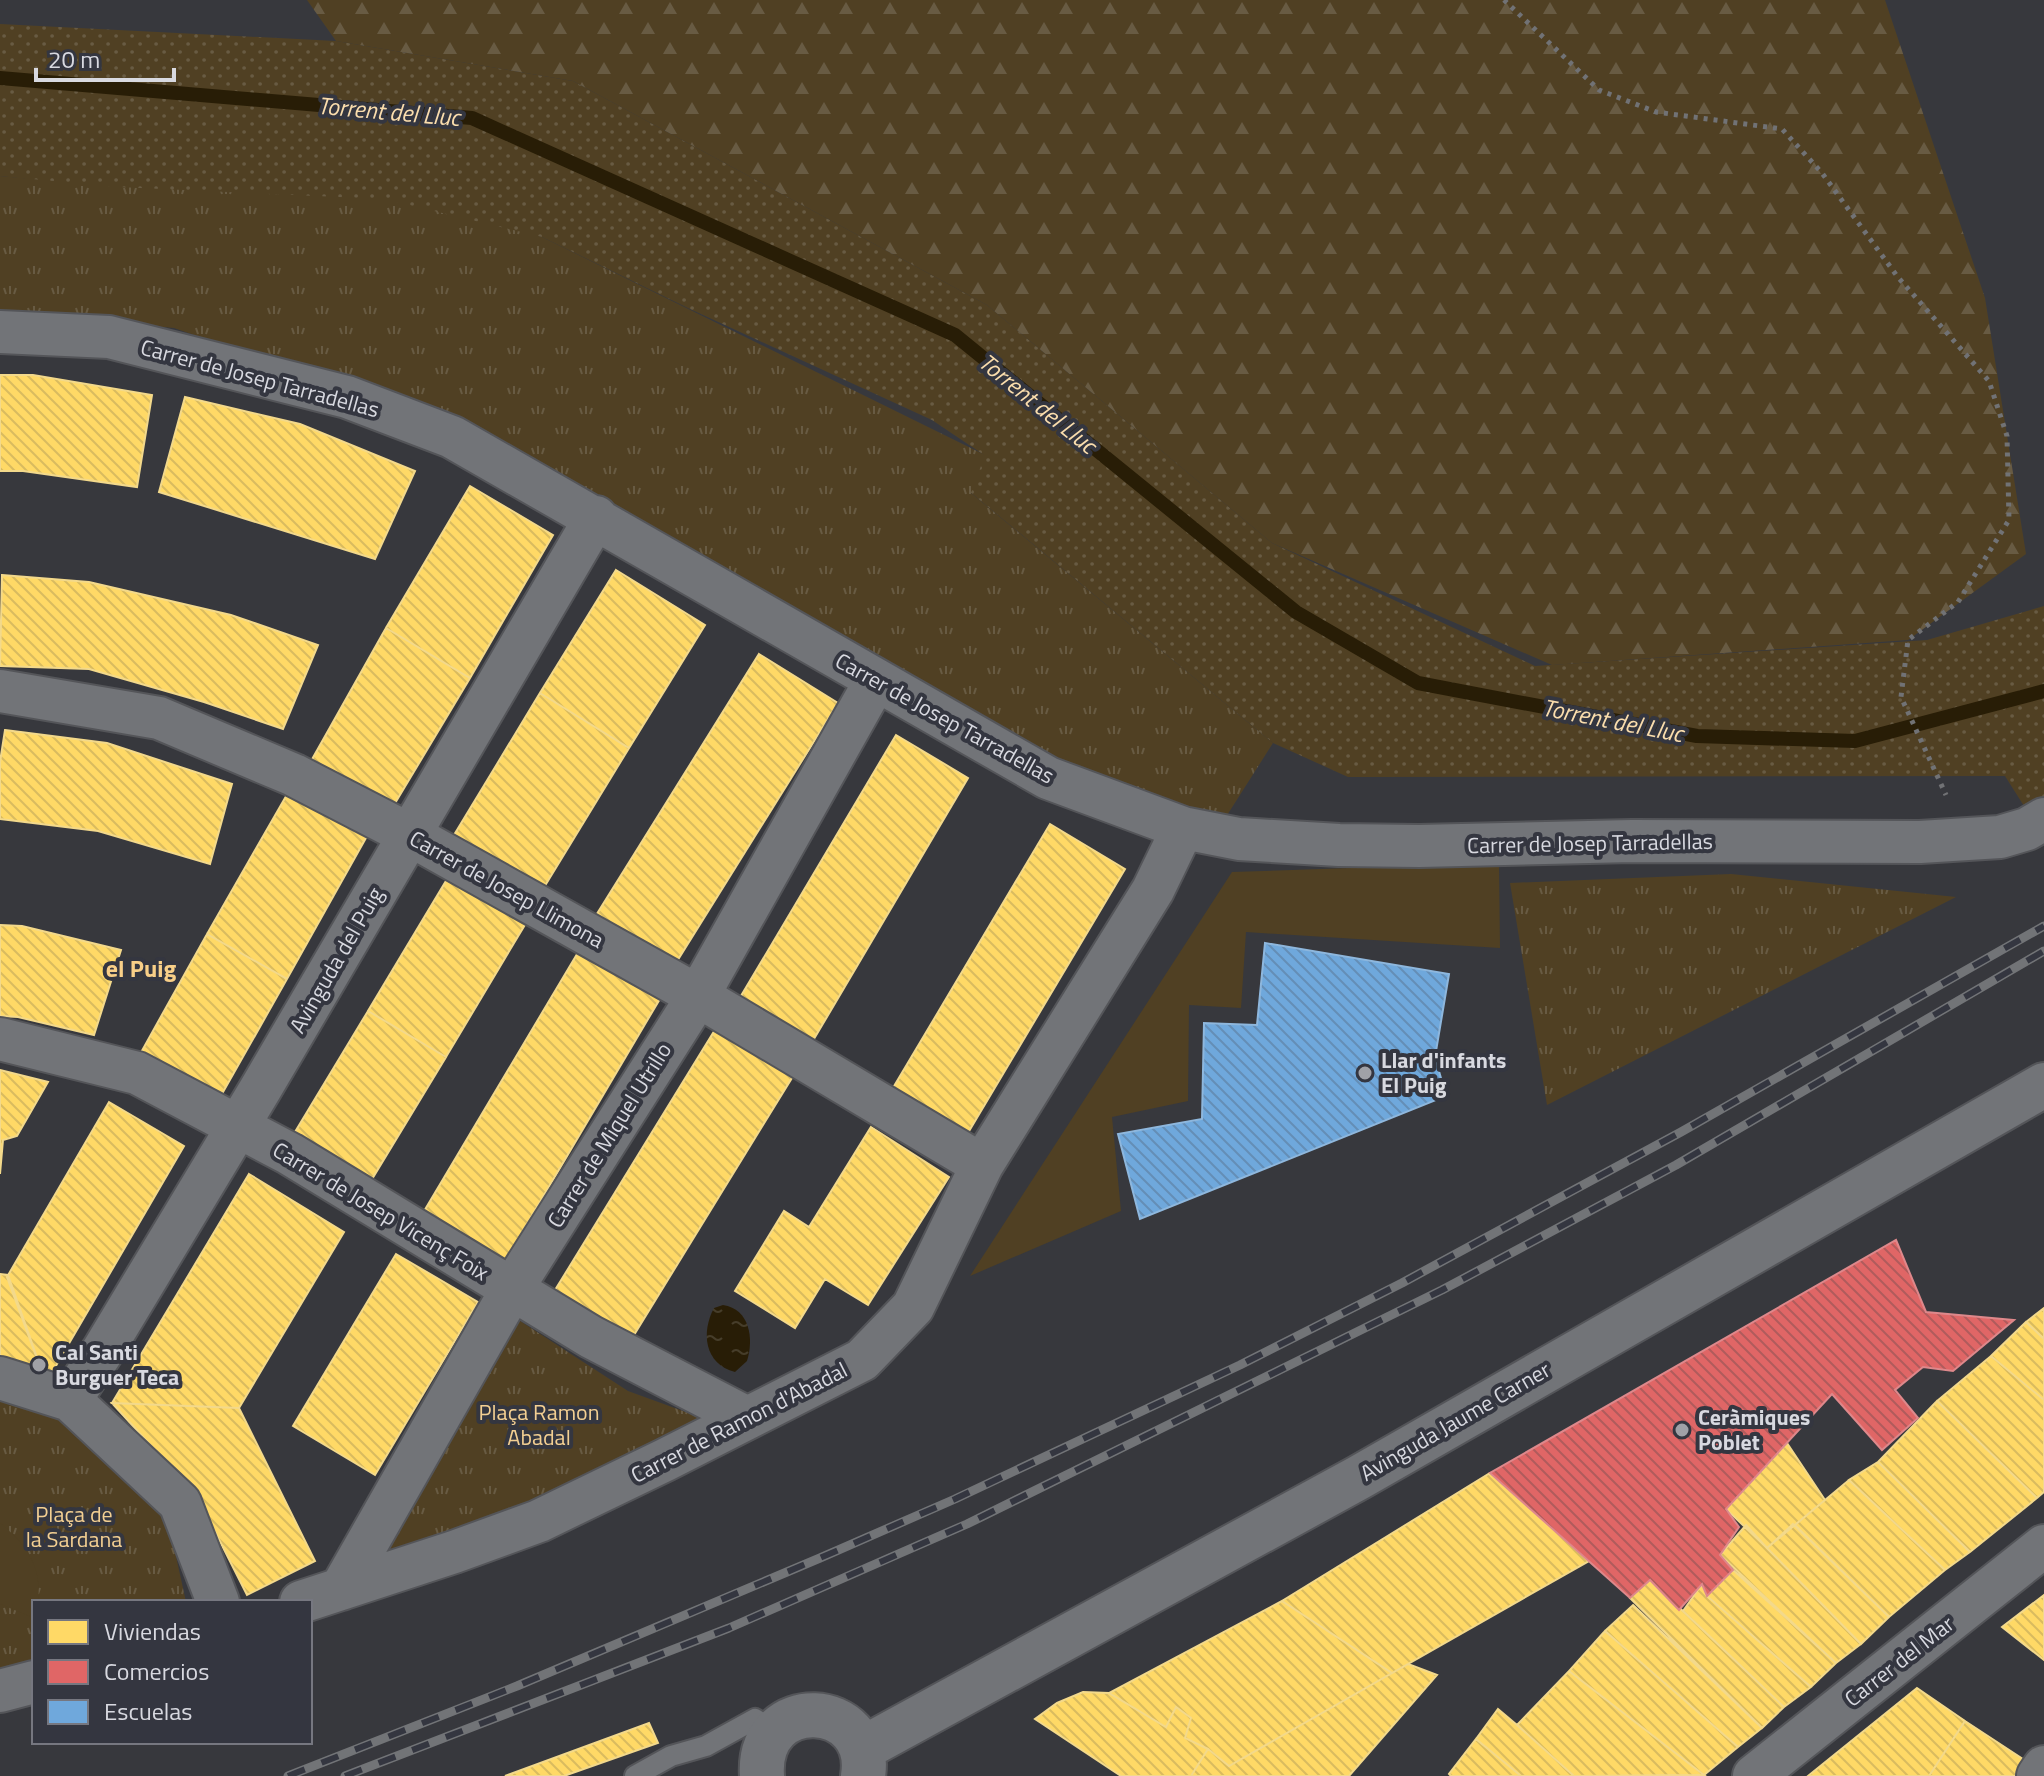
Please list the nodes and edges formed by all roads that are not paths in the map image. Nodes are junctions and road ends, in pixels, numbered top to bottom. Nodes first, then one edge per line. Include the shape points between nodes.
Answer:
1 (0, 332) edge
2 (596, 517) junction
3 (876, 680) junction
4 (0, 691) edge
5 (1183, 828) junction
6 (2038, 832) edge
7 (410, 835) junction
8 (698, 996) junction
9 (0, 1039) edge
10 (2044, 1085) edge
11 (237, 1127) junction
12 (982, 1165) junction
13 (512, 1289) junction
14 (0, 1378) edge
15 (70, 1400) junction
16 (747, 1418) junction
17 (2044, 1546) edge
18 (341, 1589) junction
19 (217, 1600) edge
20 (307, 1600) edge
21 (32, 1683) edge
22 (0, 1691) edge
23 (774, 1732) junction
24 (862, 1763) edge
25 (2044, 1767) edge
26 (635, 1776) edge
27 (762, 1776) edge
28 (1754, 1776) edge
29 (2038, 1776) edge

1 - 2 street, Carrer de Josep Tarradellas via 109,337 347,397 452,437
2 - 3 street, Carrer de Josep Tarradellas
2 - 7 street, Avinguda del Puig
3 - 5 street, Carrer de Josep Tarradellas via 1048,778
3 - 8 street, Carrer de Miquel Utrillo
4 - 7 street, Carrer de Josep Llimona via 159,718 294,775
5 - 6 street, Carrer de Josep Tarradellas via 1286,843 1419,846 1935,841
5 - 12 street, Carrer de Ramon d'Abadal via 1153,890
7 - 8 street, Carrer de Josep Llimona
7 - 11 street, Avinguda del Puig
8 - 12 street, Carrer de Josep Llimona
8 - 13 street, Carrer de Miquel Utrillo
9 - 11 street, Carrer de Josep Vicenç Foix via 137,1073
10 - 24 street, Avinguda Jaume Carner
11 - 13 street, Carrer de Josep Vicenç Foix
11 - 15 street, Avinguda del Puig
12 - 16 street, Carrer de Ramon d'Abadal via 913,1307 862,1360
13 - 16 street, Carrer de Josep Vicenç Foix via 591,1337
13 - 18 street, Carrer de Miquel Utrillo
14 - 15 street
15 - 19 street via 180,1503
16 - 18 street, Carrer de Ramon d'Abadal via 539,1521
17 - 28 street, Carrer del Mar
18 - 20 street, Carrer de Ramon d'Abadal
21 - 22 street
23 - 24 street, Avinguda Jaume Carner via 796,1717 822,1715 847,1727
23 - 26 lane via 755,1719
23 - 27 street via 763,1752
25 - 29 street

